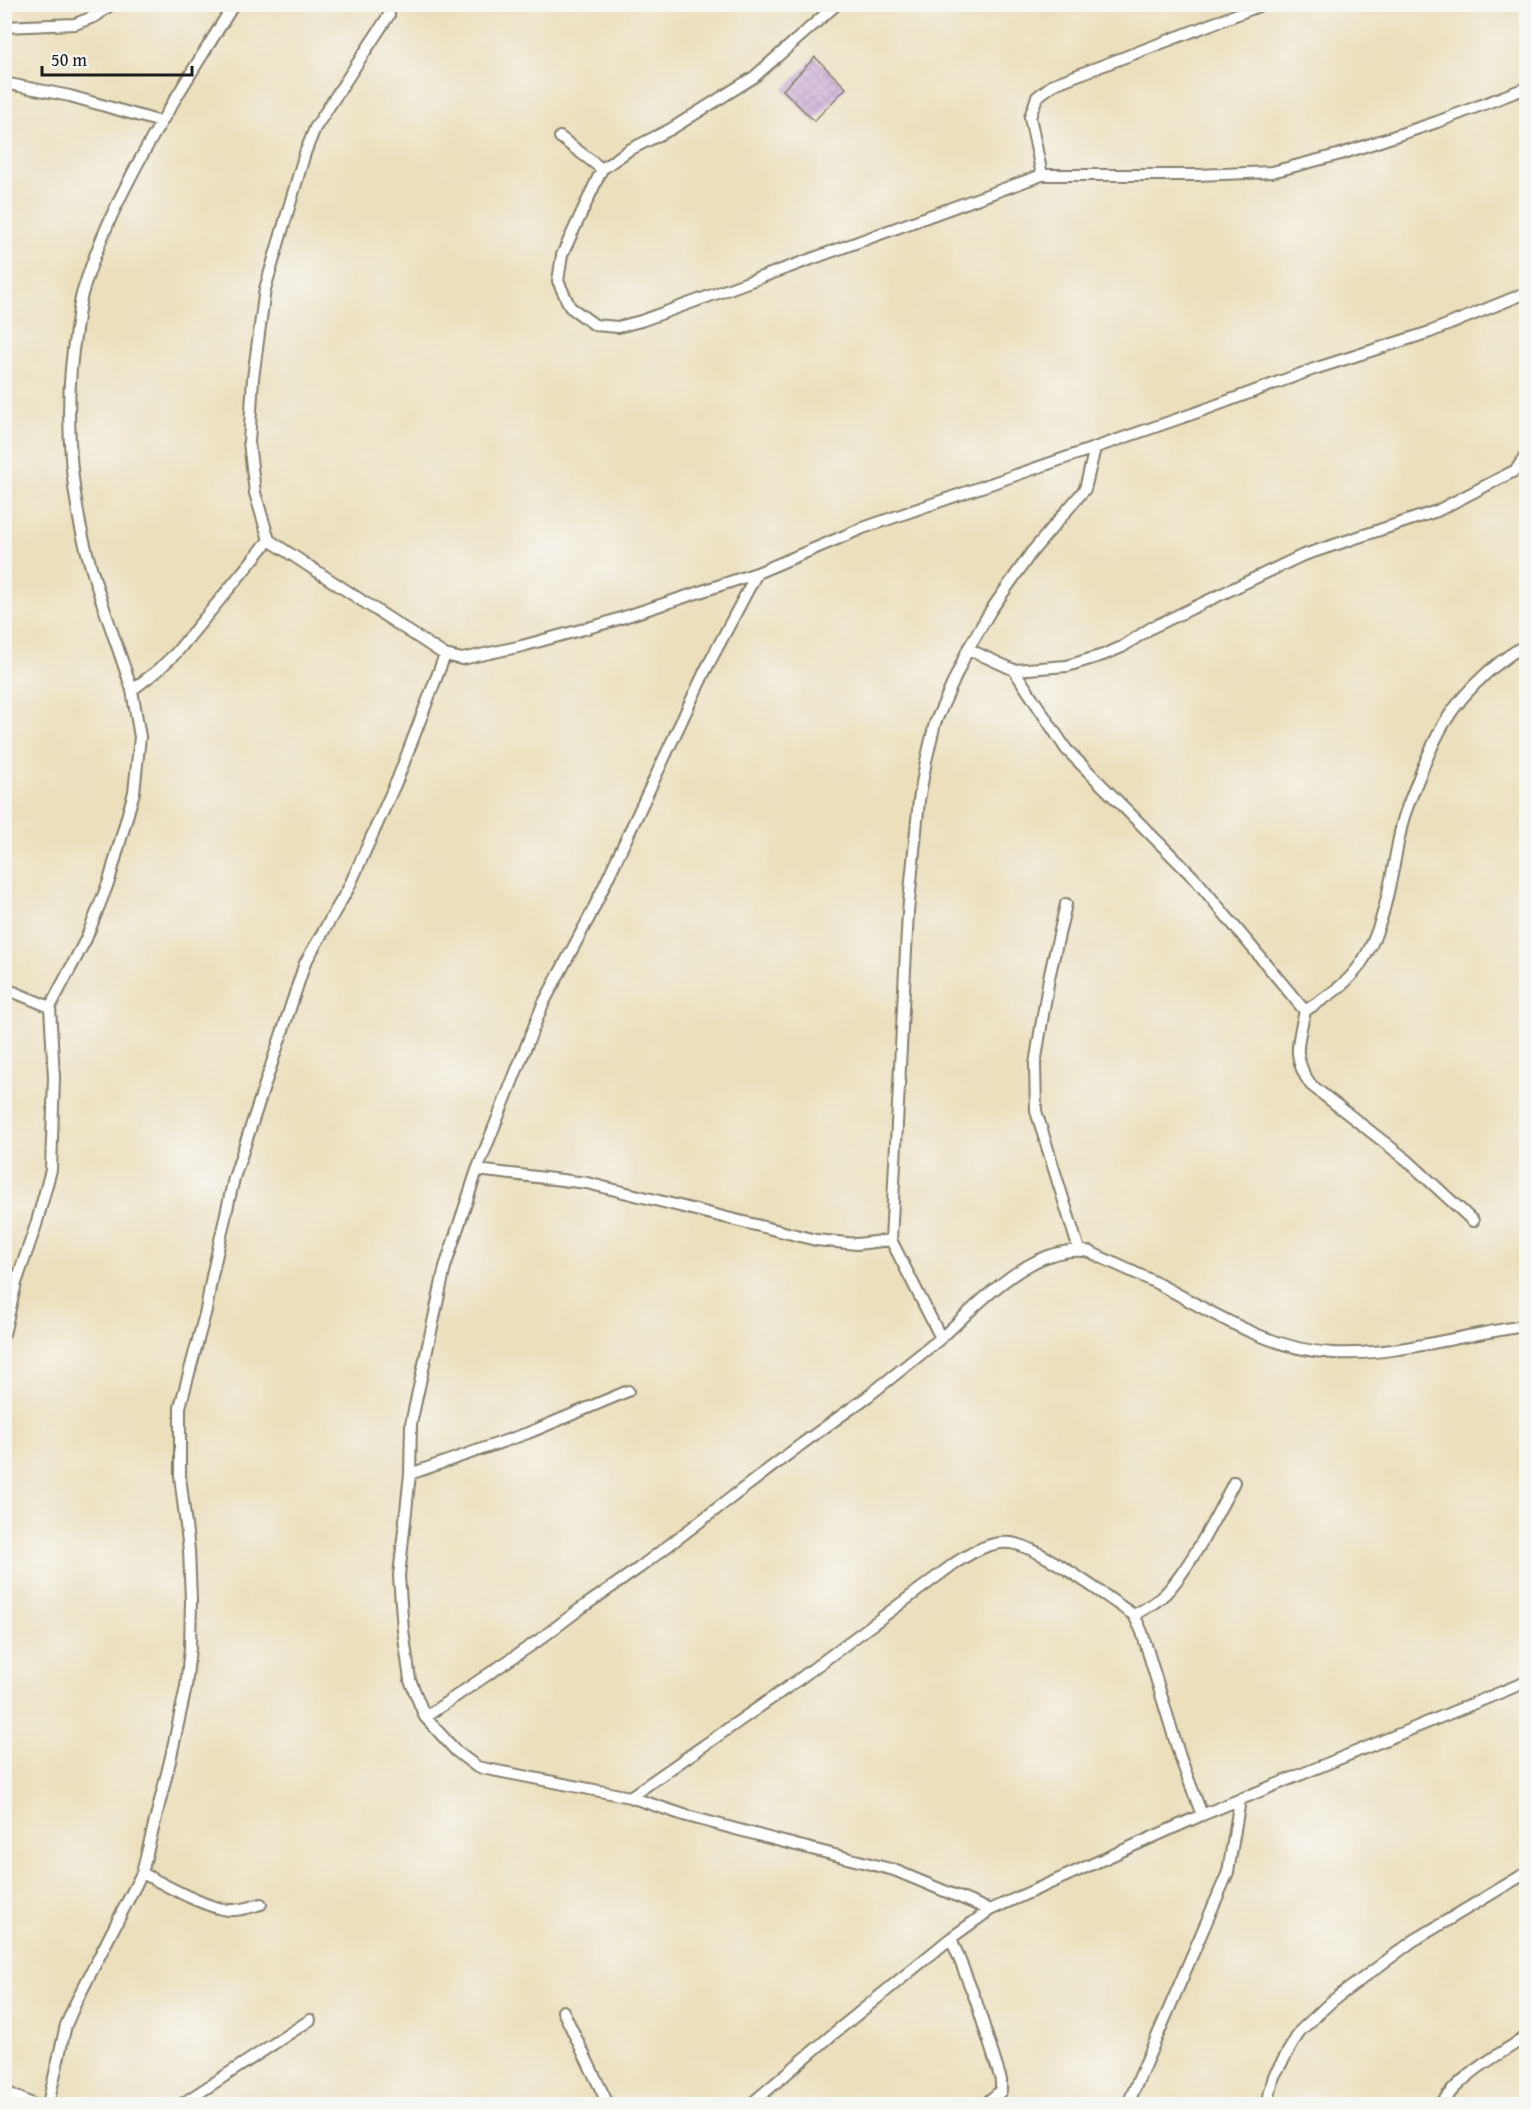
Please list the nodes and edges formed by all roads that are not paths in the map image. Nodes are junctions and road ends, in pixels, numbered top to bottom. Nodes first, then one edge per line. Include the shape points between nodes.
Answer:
1 (112, 4) edge
2 (234, 4) edge
3 (837, 4) edge
4 (1264, 4) edge
5 (389, 15) dead end
6 (4, 27) edge
7 (4, 83) edge
8 (1527, 88) edge
9 (161, 122) junction
10 (560, 137) dead end
11 (602, 169) junction
12 (1042, 175) junction
13 (1527, 293) edge
14 (1095, 448) junction
15 (1527, 455) edge
16 (268, 540) junction
17 (758, 573) junction
18 (1527, 645) edge
19 (968, 649) junction
20 (445, 655) junction
21 (1014, 670) junction
22 (132, 690) junction
23 (1066, 904) dead end
24 (4, 988) edge
25 (50, 1006) junction
26 (1305, 1011) junction
27 (477, 1170) junction
28 (1473, 1221) dead end
29 (891, 1240) junction
30 (1079, 1250) junction
31 (1527, 1326) edge
32 (4, 1334) edge
33 (941, 1338) junction
34 (628, 1392) dead end
35 (410, 1474) junction
36 (1234, 1482) dead end
37 (1134, 1616) junction
38 (1527, 1682) edge
39 (425, 1717) junction
40 (630, 1797) junction
41 (1240, 1800) junction
42 (1202, 1815) junction
43 (142, 1873) junction
44 (1527, 1873) edge
45 (261, 1904) dead end
46 (990, 1910) junction
47 (951, 1938) junction
48 (563, 2011) dead end
49 (310, 2019) dead end
50 (1527, 2037) edge
51 (4, 2091) edge
52 (32, 2104) edge
53 (48, 2104) edge
54 (182, 2104) edge
55 (608, 2104) edge
56 (751, 2104) edge
57 (985, 2104) edge
58 (1128, 2104) edge
59 (1268, 2104) edge
60 (1441, 2104) edge

1 - 6 lane via 75,24
2 - 9 lane
3 - 11 lane via 754,77
4 - 12 lane via 1054,84 1037,97 1030,117
5 - 16 lane via 315,128 265,289 249,442 255,493
7 - 9 lane via 70,96
8 - 12 lane via 1341,154 1272,172
9 - 22 lane via 120,197 82,296 68,405 81,526
10 - 11 lane
11 - 12 lane via 562,255 558,281 570,307 595,325 618,327
13 - 14 lane via 1430,332
14 - 17 lane via 863,528
14 - 19 lane via 1085,489 1031,553
15 - 21 lane via 1516,470 1437,511 1301,556 1103,655 1067,666
16 - 20 lane
16 - 22 lane via 176,653
17 - 20 lane via 522,646 462,659
17 - 27 lane via 705,671 590,916 543,1004
18 - 26 lane via 1512,652 1474,684 1448,714 1432,743 1403,821 1376,936 1352,975
19 - 21 lane
19 - 29 lane via 935,723 919,800 908,912
20 - 43 lane via 398,778 348,889 305,963 234,1178 206,1310 180,1407 180,1476 189,1550 190,1648 186,1687
21 - 26 lane via 1066,749 1197,881
22 - 25 lane via 141,737 134,792 109,881 86,939
23 - 30 lane via 1035,1064 1036,1111
24 - 25 lane
25 - 32 lane via 54,1077 51,1170
26 - 28 lane via 1296,1053 1311,1085 1407,1160
27 - 29 lane via 587,1183 816,1240 857,1244
27 - 35 lane via 429,1331 411,1424
29 - 33 lane
30 - 31 lane via 1162,1286 1234,1325 1298,1348 1332,1353 1376,1352
30 - 33 lane via 1044,1257 1012,1276
33 - 39 lane via 639,1568
34 - 35 lane via 528,1433
35 - 39 lane via 399,1576 410,1680
36 - 37 lane via 1188,1563 1166,1593
37 - 40 lane via 1035,1551 1012,1544 976,1550
37 - 42 lane
38 - 41 lane
39 - 40 lane via 456,1751 477,1767
40 - 46 lane via 687,1816 894,1870
41 - 42 lane
41 - 58 lane via 1228,1872
42 - 46 lane
43 - 45 lane via 227,1910
43 - 53 lane via 66,2025
44 - 59 lane via 1413,1941 1332,2001 1300,2031 1274,2076
46 - 47 lane
47 - 56 lane
47 - 57 lane via 1002,2080 1001,2091
48 - 55 lane
49 - 54 lane
50 - 60 lane via 1485,2063
51 - 52 lane

